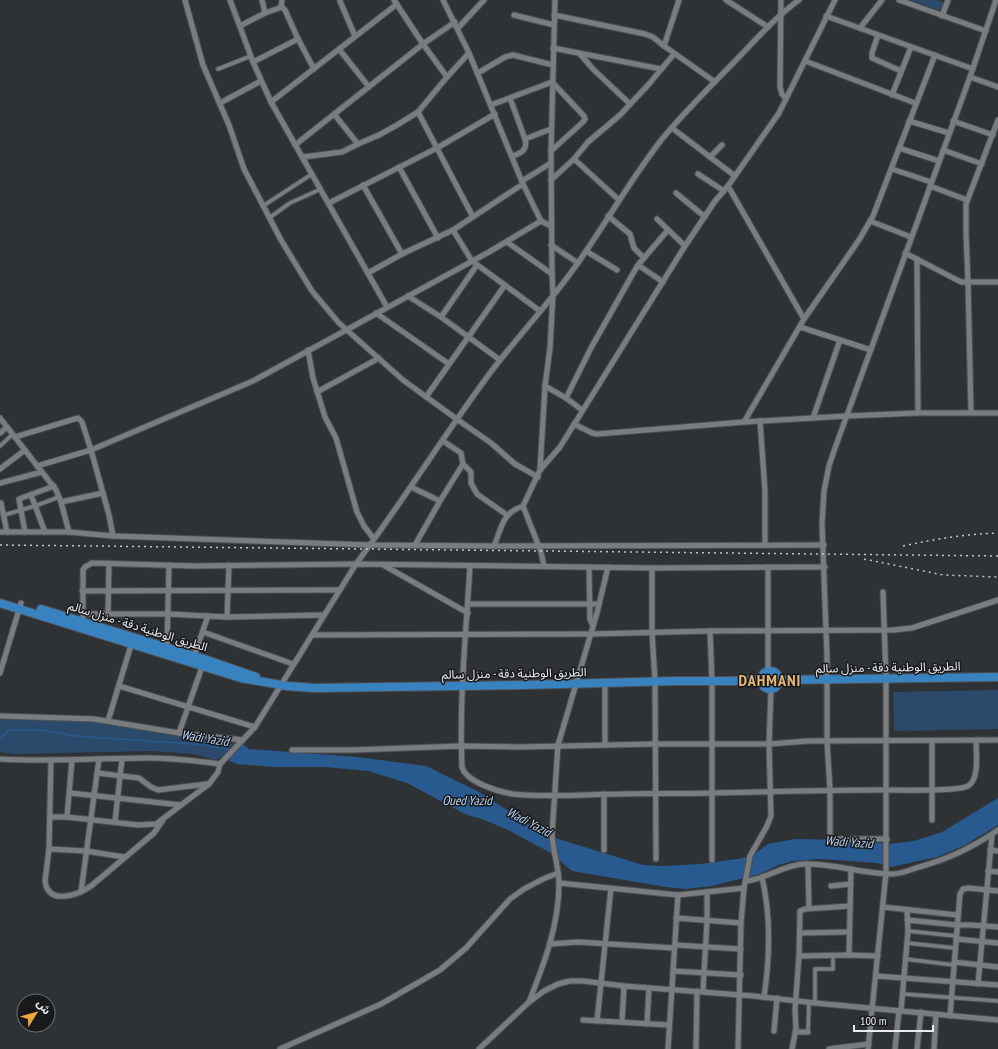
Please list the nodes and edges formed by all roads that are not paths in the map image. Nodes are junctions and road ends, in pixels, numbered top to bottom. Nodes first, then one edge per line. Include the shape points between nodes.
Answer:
1 (185, 0) edge
2 (230, 0) edge
3 (262, 0) edge
4 (282, 0) edge
5 (444, 0) edge
6 (484, 0) edge
7 (556, 0) edge
8 (679, 0) edge
9 (726, 0) edge
10 (781, 0) edge
11 (799, 0) edge
12 (835, 0) edge
13 (882, 0) edge
14 (899, 0) edge
15 (941, 0) edge
16 (996, 0) edge
17 (340, 1) edge
18 (948, 1) edge
19 (396, 2) edge
20 (281, 7) junction
21 (265, 13) junction
22 (782, 14) junction
23 (514, 15) dead end
24 (554, 15) junction
25 (826, 16) junction
26 (942, 16) junction
27 (455, 22) junction
28 (554, 25) junction
29 (240, 26) junction
30 (768, 27) junction
31 (458, 28) junction
32 (860, 28) junction
33 (986, 31) junction
34 (878, 35) junction
35 (356, 36) junction
36 (298, 39) junction
37 (423, 44) junction
38 (664, 46) junction
39 (911, 47) junction
40 (553, 48) junction
41 (339, 49) junction
42 (469, 53) junction
43 (580, 54) junction
44 (674, 54) junction
45 (935, 55) junction
46 (251, 56) junction
47 (805, 61) junction
48 (253, 62) junction
49 (553, 65) junction
50 (973, 68) junction
51 (218, 69) dead end
52 (314, 69) junction
53 (661, 70) junction
54 (901, 71) junction
55 (478, 73) junction
56 (447, 77) junction
57 (970, 77) junction
58 (261, 81) junction
59 (552, 82) junction
60 (714, 82) junction
61 (369, 87) junction
62 (998, 87) edge
63 (892, 95) junction
64 (510, 98) junction
65 (786, 99) junction
66 (271, 102) junction
67 (220, 103) junction
68 (915, 103) junction
69 (630, 104) junction
70 (491, 105) junction
71 (418, 112) junction
72 (334, 114) junction
73 (494, 114) junction
74 (998, 120) edge
75 (909, 121) junction
76 (953, 121) junction
77 (672, 128) junction
78 (551, 129) junction
79 (949, 133) junction
80 (993, 135) junction
81 (525, 139) junction
82 (358, 144) junction
83 (295, 145) junction
84 (722, 145) dead end
85 (437, 148) junction
86 (899, 148) junction
87 (943, 150) junction
88 (551, 151) junction
89 (512, 156) junction
90 (302, 157) junction
91 (710, 157) junction
92 (574, 159) junction
93 (939, 161) junction
94 (551, 163) junction
95 (982, 164) junction
96 (399, 167) junction
97 (892, 169) junction
98 (312, 174) junction
99 (698, 174) dead end
100 (736, 176) junction
101 (551, 180) junction
102 (523, 182) junction
103 (930, 184) junction
104 (363, 185) junction
105 (728, 186) junction
106 (321, 190) junction
107 (724, 191) junction
108 (676, 193) dead end
109 (619, 200) junction
110 (967, 200) junction
111 (329, 204) junction
112 (263, 206) junction
113 (608, 216) junction
114 (473, 217) junction
115 (705, 217) junction
116 (269, 218) junction
117 (657, 219) dead end
118 (541, 221) junction
119 (870, 221) junction
120 (551, 226) junction
121 (453, 230) junction
122 (668, 230) junction
123 (911, 237) junction
124 (438, 238) junction
125 (507, 242) junction
126 (551, 245) junction
127 (685, 246) junction
128 (586, 251) junction
129 (905, 253) junction
130 (402, 254) junction
131 (644, 258) junction
132 (917, 259) junction
133 (472, 261) junction
134 (578, 263) junction
135 (477, 265) junction
136 (638, 265) junction
137 (617, 270) dead end
138 (368, 273) junction
139 (552, 274) junction
140 (663, 282) junction
141 (968, 282) junction
142 (998, 282) edge
143 (505, 285) junction
144 (553, 294) junction
145 (408, 296) junction
146 (387, 307) junction
147 (540, 311) junction
148 (376, 313) junction
149 (441, 317) junction
150 (804, 319) junction
151 (800, 326) junction
152 (347, 329) junction
153 (469, 337) junction
154 (840, 340) junction
155 (308, 350) junction
156 (872, 350) junction
157 (379, 358) junction
158 (500, 360) junction
159 (449, 364) junction
160 (545, 386) junction
161 (317, 392) junction
162 (426, 397) junction
163 (566, 398) junction
164 (582, 410) junction
165 (918, 413) junction
166 (970, 413) junction
167 (998, 413) edge
168 (847, 416) junction
169 (0, 418) edge
170 (813, 418) junction
171 (458, 420) junction
172 (760, 421) junction
173 (744, 422) junction
174 (574, 424) junction
175 (7, 427) junction
176 (0, 432) edge
177 (14, 436) junction
178 (443, 441) junction
179 (0, 446) edge
180 (25, 450) junction
181 (91, 450) junction
182 (463, 464) junction
183 (37, 466) junction
184 (0, 469) edge
185 (540, 470) junction
186 (42, 472) junction
187 (538, 477) junction
188 (0, 483) edge
189 (54, 486) junction
190 (411, 487) junction
191 (103, 493) junction
192 (31, 495) junction
193 (60, 500) junction
194 (440, 501) junction
195 (1, 503) edge
196 (35, 506) junction
197 (523, 506) junction
198 (21, 510) junction
199 (2, 512) edge
200 (507, 515) junction
201 (0, 532) edge
202 (7, 532) junction
203 (25, 532) junction
204 (45, 532) junction
205 (69, 532) junction
206 (113, 536) junction
207 (374, 539) junction
208 (370, 545) junction
209 (415, 545) junction
210 (765, 545) junction
211 (824, 545) junction
212 (494, 546) junction
213 (538, 546) junction
214 (109, 563) junction
215 (356, 564) junction
216 (169, 565) junction
217 (228, 565) junction
218 (384, 565) junction
219 (470, 566) junction
220 (544, 566) junction
221 (589, 567) junction
222 (608, 567) junction
223 (768, 567) junction
224 (825, 567) junction
225 (652, 568) junction
226 (82, 590) junction
227 (109, 590) junction
228 (168, 590) junction
229 (228, 590) junction
230 (340, 590) junction
231 (883, 592) dead end
232 (0, 597) edge
233 (998, 600) edge
234 (0, 603) edge
235 (590, 603) junction
236 (468, 604) junction
237 (599, 604) junction
238 (20, 606) junction
239 (468, 613) junction
240 (108, 614) junction
241 (168, 614) junction
242 (324, 615) junction
243 (208, 616) junction
244 (227, 616) junction
245 (83, 622) junction
246 (593, 626) junction
247 (826, 630) junction
248 (884, 630) junction
249 (710, 631) junction
250 (767, 631) junction
251 (203, 632) junction
252 (652, 632) junction
253 (591, 634) junction
254 (312, 635) junction
255 (466, 635) junction
256 (133, 641) junction
257 (167, 648) junction
258 (194, 656) junction
259 (203, 662) junction
260 (294, 664) junction
261 (768, 672) junction
262 (0, 673) edge
263 (998, 677) edge
264 (828, 679) junction
265 (886, 679) junction
266 (762, 680) junction
267 (779, 680) junction
268 (655, 681) junction
269 (712, 681) junction
270 (577, 683) junction
271 (605, 683) junction
272 (280, 685) junction
273 (119, 686) junction
274 (462, 686) junction
275 (771, 689) junction
276 (189, 706) junction
277 (0, 716) edge
278 (108, 721) junction
279 (255, 727) junction
280 (179, 733) junction
281 (976, 740) junction
282 (998, 740) edge
283 (242, 741) junction
284 (827, 741) junction
285 (886, 741) junction
286 (932, 741) junction
287 (654, 744) junction
288 (712, 744) junction
289 (769, 744) junction
290 (605, 745) junction
291 (461, 746) junction
292 (558, 746) junction
293 (292, 750) dead end
294 (0, 759) edge
295 (99, 759) junction
296 (122, 759) junction
297 (52, 760) junction
298 (72, 760) junction
299 (222, 762) junction
300 (97, 773) junction
301 (120, 775) junction
302 (209, 784) junction
303 (830, 790) junction
304 (886, 790) junction
305 (933, 790) junction
306 (771, 792) junction
307 (70, 793) junction
308 (655, 793) junction
309 (712, 793) junction
310 (604, 794) junction
311 (554, 795) junction
312 (94, 796) junction
313 (117, 798) junction
314 (181, 805) junction
315 (50, 817) junction
316 (67, 817) junction
317 (90, 820) junction
318 (163, 820) junction
319 (932, 820) dead end
320 (115, 822) junction
321 (998, 830) edge
322 (992, 834) junction
323 (887, 841) junction
324 (49, 849) junction
325 (604, 850) dead end
326 (990, 850) junction
327 (998, 851) edge
328 (86, 852) junction
329 (124, 858) junction
330 (656, 859) dead end
331 (712, 860) dead end
332 (808, 864) junction
333 (851, 869) junction
334 (988, 871) junction
335 (998, 872) edge
336 (558, 873) junction
337 (886, 873) junction
338 (762, 877) junction
339 (746, 881) junction
340 (559, 883) junction
341 (851, 884) junction
342 (831, 886) dead end
343 (611, 888) junction
344 (744, 888) junction
345 (986, 890) junction
346 (998, 891) edge
347 (81, 892) junction
348 (707, 892) junction
349 (678, 895) junction
350 (850, 906) junction
351 (883, 907) junction
352 (809, 908) junction
353 (907, 910) junction
354 (958, 915) junction
355 (676, 918) junction
356 (907, 920) junction
357 (707, 921) junction
358 (741, 923) junction
359 (957, 925) junction
360 (983, 926) junction
361 (998, 927) edge
362 (908, 931) junction
363 (849, 932) junction
364 (800, 933) junction
365 (956, 938) junction
366 (982, 941) junction
367 (907, 943) junction
368 (998, 943) edge
369 (550, 944) junction
370 (604, 944) junction
371 (674, 946) junction
372 (704, 947) junction
373 (955, 948) junction
374 (741, 949) junction
375 (849, 955) junction
376 (799, 956) junction
377 (833, 956) junction
378 (878, 956) junction
379 (905, 959) junction
380 (954, 963) junction
381 (980, 965) junction
382 (998, 967) edge
383 (673, 971) junction
384 (704, 972) junction
385 (741, 975) junction
386 (876, 976) junction
387 (904, 977) junction
388 (952, 981) junction
389 (601, 984) junction
390 (978, 984) junction
391 (998, 985) edge
392 (624, 986) junction
393 (649, 988) junction
394 (671, 990) junction
395 (700, 991) junction
396 (740, 994) junction
397 (903, 994) junction
398 (764, 997) junction
399 (777, 998) junction
400 (950, 998) junction
401 (795, 1001) junction
402 (998, 1001) edge
403 (528, 1003) junction
404 (812, 1003) junction
405 (872, 1009) junction
406 (900, 1011) junction
407 (921, 1012) junction
408 (936, 1014) junction
409 (950, 1016) junction
410 (583, 1020) dead end
411 (998, 1020) edge
412 (597, 1021) junction
413 (622, 1022) junction
414 (647, 1024) junction
415 (669, 1024) junction
416 (774, 1032) dead end
417 (795, 1032) junction
418 (808, 1032) joint
419 (868, 1046) edge
420 (280, 1049) edge
421 (479, 1049) edge
422 (668, 1049) edge
423 (696, 1049) edge
424 (738, 1049) edge
425 (792, 1049) edge
426 (829, 1049) edge
427 (895, 1049) edge
428 (917, 1049) edge
429 (934, 1049) edge

1 - 67 street via 203,65
2 - 29 street
3 - 21 street
4 - 20 street
5 - 27 street
6 - 31 street
7 - 24 street
8 - 38 street
9 - 30 street
10 - 22 street
11 - 22 street
12 - 25 street
13 - 32 street
14 - 26 street
15 - 18 street
16 - 33 street
17 - 35 street
18 - 26 street
19 - 35 street
19 - 37 street
20 - 21 street
20 - 36 street via 285,10
21 - 29 street
22 - 30 street
22 - 65 street via 780,87
23 - 28 street
24 - 28 street
24 - 38 street via 645,34
25 - 32 street
25 - 47 street
26 - 33 street
27 - 31 street
27 - 37 street
28 - 40 street
29 - 46 street
30 - 60 street
31 - 42 street
32 - 34 street
33 - 50 street
34 - 39 street
34 - 54 street via 871,57
35 - 41 street
36 - 48 street
36 - 52 street
37 - 56 street
37 - 61 street
38 - 44 street
39 - 45 street
39 - 54 street
40 - 43 street
40 - 49 street
41 - 52 street
41 - 61 street
42 - 55 street
42 - 56 street
43 - 53 street
43 - 69 street
44 - 53 street
44 - 60 street
45 - 50 street
45 - 68 street
46 - 48 street
46 - 51 street
47 - 63 street
47 - 65 street
48 - 58 street
49 - 55 street via 513,55
49 - 59 street
50 - 57 street
52 - 66 street
53 - 69 street
54 - 63 street
55 - 70 street
56 - 71 street
57 - 62 street
57 - 76 street
58 - 66 street
58 - 67 street
59 - 64 street
59 - 78 street
59 - 88 street via 585,119
60 - 77 street
61 - 72 street
63 - 68 street
64 - 70 street
64 - 81 street
65 - 100 street
66 - 83 street
67 - 112 street via 244,169
68 - 75 street
69 - 92 street via 588,142
70 - 73 street
71 - 82 street
71 - 85 street
72 - 82 street
72 - 83 street
73 - 85 street
73 - 89 street
74 - 80 street
75 - 79 street
75 - 86 street
76 - 79 street
76 - 80 street
77 - 91 street
77 - 109 street
78 - 81 street
78 - 88 street
79 - 87 street
80 - 95 street
81 - 89 street via 524,150
82 - 90 street via 342,152
83 - 90 street
84 - 91 street
85 - 96 street
85 - 114 street
86 - 93 street
86 - 97 street
87 - 93 street
87 - 95 street
88 - 94 street
89 - 102 street
90 - 98 street
91 - 100 street
92 - 101 street
92 - 109 street
93 - 103 street
94 - 101 street
94 - 102 street
95 - 110 street
96 - 104 street
96 - 124 street
97 - 103 street
97 - 119 street
98 - 106 street
98 - 112 street
99 - 107 street
100 - 105 street
101 - 120 street
102 - 114 street
102 - 118 street
103 - 110 street
103 - 123 street
104 - 111 street
104 - 130 street
105 - 107 street
105 - 150 street
106 - 111 street
106 - 116 street via 290,203
107 - 115 street
108 - 115 street
109 - 113 street
110 - 141 street
111 - 138 street
112 - 116 street
113 - 128 street
113 - 131 street via 630,234 634,248
114 - 121 street
115 - 127 street
116 - 152 street via 312,291
117 - 122 street
118 - 120 street
118 - 125 street
119 - 123 street
119 - 150 street
120 - 126 street
121 - 124 street
121 - 133 street
122 - 127 street
122 - 131 street
123 - 129 street
124 - 130 street
125 - 133 street
125 - 139 street
126 - 134 street
126 - 139 street
127 - 140 street
128 - 134 street
128 - 137 street
129 - 132 street
129 - 156 street
130 - 138 street
131 - 136 street
132 - 141 street via 959,281
132 - 165 street
133 - 135 street
133 - 145 street
134 - 144 street
135 - 143 street
135 - 149 street
136 - 140 street
136 - 163 street
138 - 146 street
139 - 144 street
140 - 164 street
141 - 142 street
141 - 166 street
143 - 147 street
143 - 153 street
144 - 147 street
144 - 160 street
145 - 146 street
145 - 149 street
146 - 148 street
147 - 158 street
148 - 152 street
148 - 159 street
149 - 153 street
150 - 151 street
151 - 154 street
151 - 173 street
152 - 155 street
152 - 157 street
153 - 158 street
153 - 159 street
154 - 156 street
154 - 170 street
155 - 161 street
155 - 181 street via 253,381
156 - 168 street
157 - 161 street
157 - 162 street
158 - 171 street
159 - 162 street
160 - 163 street
160 - 185 street
161 - 207 street via 325,417 336,438 357,512
162 - 171 street
163 - 164 street
164 - 174 street
165 - 166 street
165 - 168 street
166 - 167 street
168 - 170 street
168 - 211 street via 829,466 824,491
169 - 175 street
170 - 172 street
171 - 178 street
171 - 187 street via 487,439 515,464
172 - 173 street
172 - 210 street via 765,491
173 - 174 street via 597,434
174 - 185 street via 560,447
175 - 176 street
175 - 177 street
177 - 179 street
177 - 180 street
177 - 181 street via 78,418 81,420
178 - 182 street via 461,453
178 - 190 street
180 - 183 street
180 - 184 street
181 - 183 street
181 - 191 street
182 - 194 street
182 - 200 street via 471,472 471,483 477,494
183 - 186 street
185 - 187 street
186 - 188 street
186 - 189 street
187 - 197 street
189 - 192 street
189 - 193 street
190 - 194 street
190 - 207 street
191 - 193 street
191 - 206 street
192 - 196 street
192 - 198 street via 19,499
193 - 196 street
193 - 205 street
194 - 209 street
195 - 199 street
196 - 198 street
196 - 204 street
197 - 200 street
197 - 213 street
198 - 199 street
198 - 203 street
199 - 202 street
200 - 212 street
201 - 202 street
202 - 203 street
203 - 204 street
204 - 205 street
205 - 206 street
206 - 208 street
207 - 208 street
208 - 209 street
208 - 215 street
209 - 212 street
210 - 211 street
210 - 213 street
211 - 224 street
212 - 213 street
213 - 220 street
214 - 216 street
214 - 226 street via 92,563 85,567
214 - 227 street
215 - 217 street
215 - 218 street
215 - 230 street
216 - 217 street
216 - 228 street
217 - 229 street
218 - 219 street
218 - 239 street
219 - 220 street
219 - 236 street
220 - 221 street
221 - 222 street
221 - 235 street
222 - 225 street
222 - 237 street
223 - 224 street
223 - 225 street
223 - 250 street
224 - 247 street
225 - 252 street
226 - 227 street
226 - 245 street
227 - 228 street
227 - 240 street
228 - 229 street
228 - 241 street
229 - 230 street
229 - 244 street
230 - 242 street
231 - 248 street
232 - 238 main road, الطريق الوطنية دقة - منزل سالم
233 - 248 street via 912,628
234 - 238 main road, الطريق الوطنية دقة - منزل سالم
235 - 236 street
235 - 237 street
235 - 246 street via 590,619
236 - 239 street
237 - 246 street
238 - 245 main road, الطريق الوطنية دقة - منزل سالم
238 - 262 street
239 - 255 street
240 - 241 street
240 - 245 street
241 - 243 street
241 - 257 street
242 - 244 street
242 - 254 street
243 - 244 street
243 - 251 street
245 - 256 main road, الطريق الوطنية دقة - منزل سالم
246 - 253 street
247 - 248 street
247 - 250 street
247 - 264 street
248 - 265 street
249 - 250 street
249 - 252 street
249 - 269 street
250 - 261 street
251 - 258 street
251 - 260 street
252 - 253 street
252 - 268 street
253 - 255 street
253 - 270 street
254 - 255 street
254 - 260 street
255 - 274 street
256 - 257 main road, الطريق الوطنية دقة - منزل سالم
256 - 259 main road, الطريق الوطنية دقة - منزل سالم
256 - 273 street
257 - 258 main road, الطريق الوطنية دقة - منزل سالم
258 - 259 main road, الطريق الوطنية دقة - منزل سالم
259 - 272 main road, الطريق الوطنية دقة - منزل سالم via 241,678
259 - 276 street
260 - 272 street
261 - 266 main road
261 - 267 main road via 776,673
263 - 265 main road, الطريق الوطنية دقة - منزل سالم
264 - 265 main road, الطريق الوطنية دقة - منزل سالم
264 - 267 main road, الطريق الوطنية دقة - منزل سالم
264 - 284 street
265 - 285 street
266 - 269 main road, الطريق الوطنية دقة - منزل سالم
266 - 275 main road via 764,686
267 - 275 main road via 777,686
268 - 269 main road, الطريق الوطنية دقة - منزل سالم
268 - 271 main road, الطريق الوطنية دقة - منزل سالم
268 - 287 street
269 - 288 street
270 - 271 main road, الطريق الوطنية دقة - منزل سالم
270 - 274 main road, الطريق الوطنية دقة - منزل سالم
270 - 292 street
271 - 290 street
272 - 274 main road, الطريق الوطنية دقة - منزل سالم via 315,688
272 - 279 street
273 - 276 street
273 - 278 street
274 - 291 street
275 - 289 street
276 - 279 street
276 - 280 street
277 - 278 street
278 - 280 street
279 - 283 street
280 - 283 street
281 - 282 street
281 - 286 street
281 - 305 street via 976,776 972,783 963,788
283 - 299 street
284 - 285 street
284 - 289 street
284 - 303 street
285 - 286 street
285 - 304 street
286 - 305 street
287 - 288 street
287 - 290 street
287 - 308 street
288 - 289 street
288 - 309 street
289 - 306 street
290 - 292 street
291 - 292 street
291 - 293 street
291 - 311 street via 463,771 468,777 504,792
292 - 311 street
294 - 297 street
295 - 296 street
295 - 298 street
295 - 300 street
296 - 299 street
296 - 301 street
297 - 298 street
297 - 315 street
298 - 307 street
299 - 302 street
300 - 301 street
300 - 312 street
301 - 302 street via 139,778 158,790
301 - 313 street
302 - 314 street
303 - 304 street
303 - 306 street
303 - 323 street via 832,838
304 - 305 street
304 - 323 street
305 - 319 street
306 - 309 street
306 - 339 street via 771,816 750,856
307 - 312 street
307 - 316 street
308 - 309 street
308 - 310 street
308 - 330 street
309 - 331 street
310 - 311 street
310 - 325 street
311 - 336 street via 552,835
312 - 313 street
312 - 317 street
313 - 314 street
313 - 320 street
314 - 318 street
315 - 316 street
315 - 324 street
316 - 317 street
317 - 320 street
317 - 328 street
318 - 320 street via 150,825
318 - 329 street via 154,833
321 - 322 street
322 - 326 street
322 - 337 street via 954,856 900,873
323 - 337 street
324 - 328 street
324 - 347 street via 45,886 54,895 59,896
326 - 327 street
326 - 334 street
328 - 329 street
328 - 347 street
329 - 347 street
332 - 333 street
332 - 338 street via 783,868
332 - 352 street
333 - 337 street
333 - 341 street
334 - 335 street
334 - 345 street
336 - 340 street
336 - 420 street via 530,885 510,899 466,948 440,970 381,1004
337 - 351 street
338 - 339 street
338 - 398 street via 767,905 769,944
339 - 344 street
340 - 343 street
340 - 369 street via 556,920
341 - 342 street
341 - 350 street
343 - 349 street
343 - 370 street
344 - 348 street
344 - 358 street
345 - 346 street
345 - 354 street via 963,890 960,894
345 - 360 street
348 - 349 street
348 - 357 street
349 - 355 street
350 - 352 street
350 - 363 street
351 - 353 street
351 - 378 street
352 - 364 street via 800,911
353 - 354 street
353 - 356 street
354 - 359 street
355 - 357 street
355 - 371 street
356 - 359 street
356 - 362 street
357 - 358 street
357 - 372 street
358 - 374 street
359 - 360 street
359 - 365 street
360 - 361 street
360 - 366 street
362 - 365 street
362 - 367 street
363 - 364 street
363 - 375 street
364 - 376 street
365 - 366 street
365 - 373 street
366 - 368 street
366 - 381 street
367 - 373 street
367 - 379 street
369 - 370 street
369 - 403 street
370 - 371 street
370 - 389 street
371 - 372 street
371 - 383 street
372 - 374 street
372 - 384 street
373 - 380 street
374 - 385 street
375 - 377 street
375 - 378 street
376 - 377 street
376 - 401 street
377 - 404 street via 832,969 815,969
378 - 386 street
379 - 380 street
379 - 387 street
380 - 381 street
380 - 388 street
381 - 382 street
381 - 390 street
383 - 384 street
383 - 394 street
384 - 385 street
384 - 395 street
385 - 396 street
386 - 387 street
386 - 405 street
387 - 388 street
387 - 397 street
388 - 390 street
388 - 400 street
389 - 392 street
389 - 403 street via 570,981 558,984
389 - 412 street
390 - 391 street
392 - 393 street
392 - 413 street
393 - 394 street
393 - 414 street
394 - 395 street
394 - 415 street
395 - 396 street
395 - 423 street
396 - 398 street
396 - 424 street
397 - 400 street
397 - 406 street
398 - 399 street
399 - 401 street
399 - 416 street
400 - 402 street
400 - 409 street
401 - 404 street
401 - 417 street
403 - 421 street
404 - 405 street
404 - 418 street
405 - 406 street
405 - 419 street
406 - 407 street
406 - 427 street
407 - 408 street
407 - 428 street
408 - 409 street
408 - 429 street
409 - 411 street
410 - 412 street
412 - 413 street
413 - 414 street
414 - 415 street
415 - 422 street
417 - 418 street
417 - 425 street
419 - 426 street

